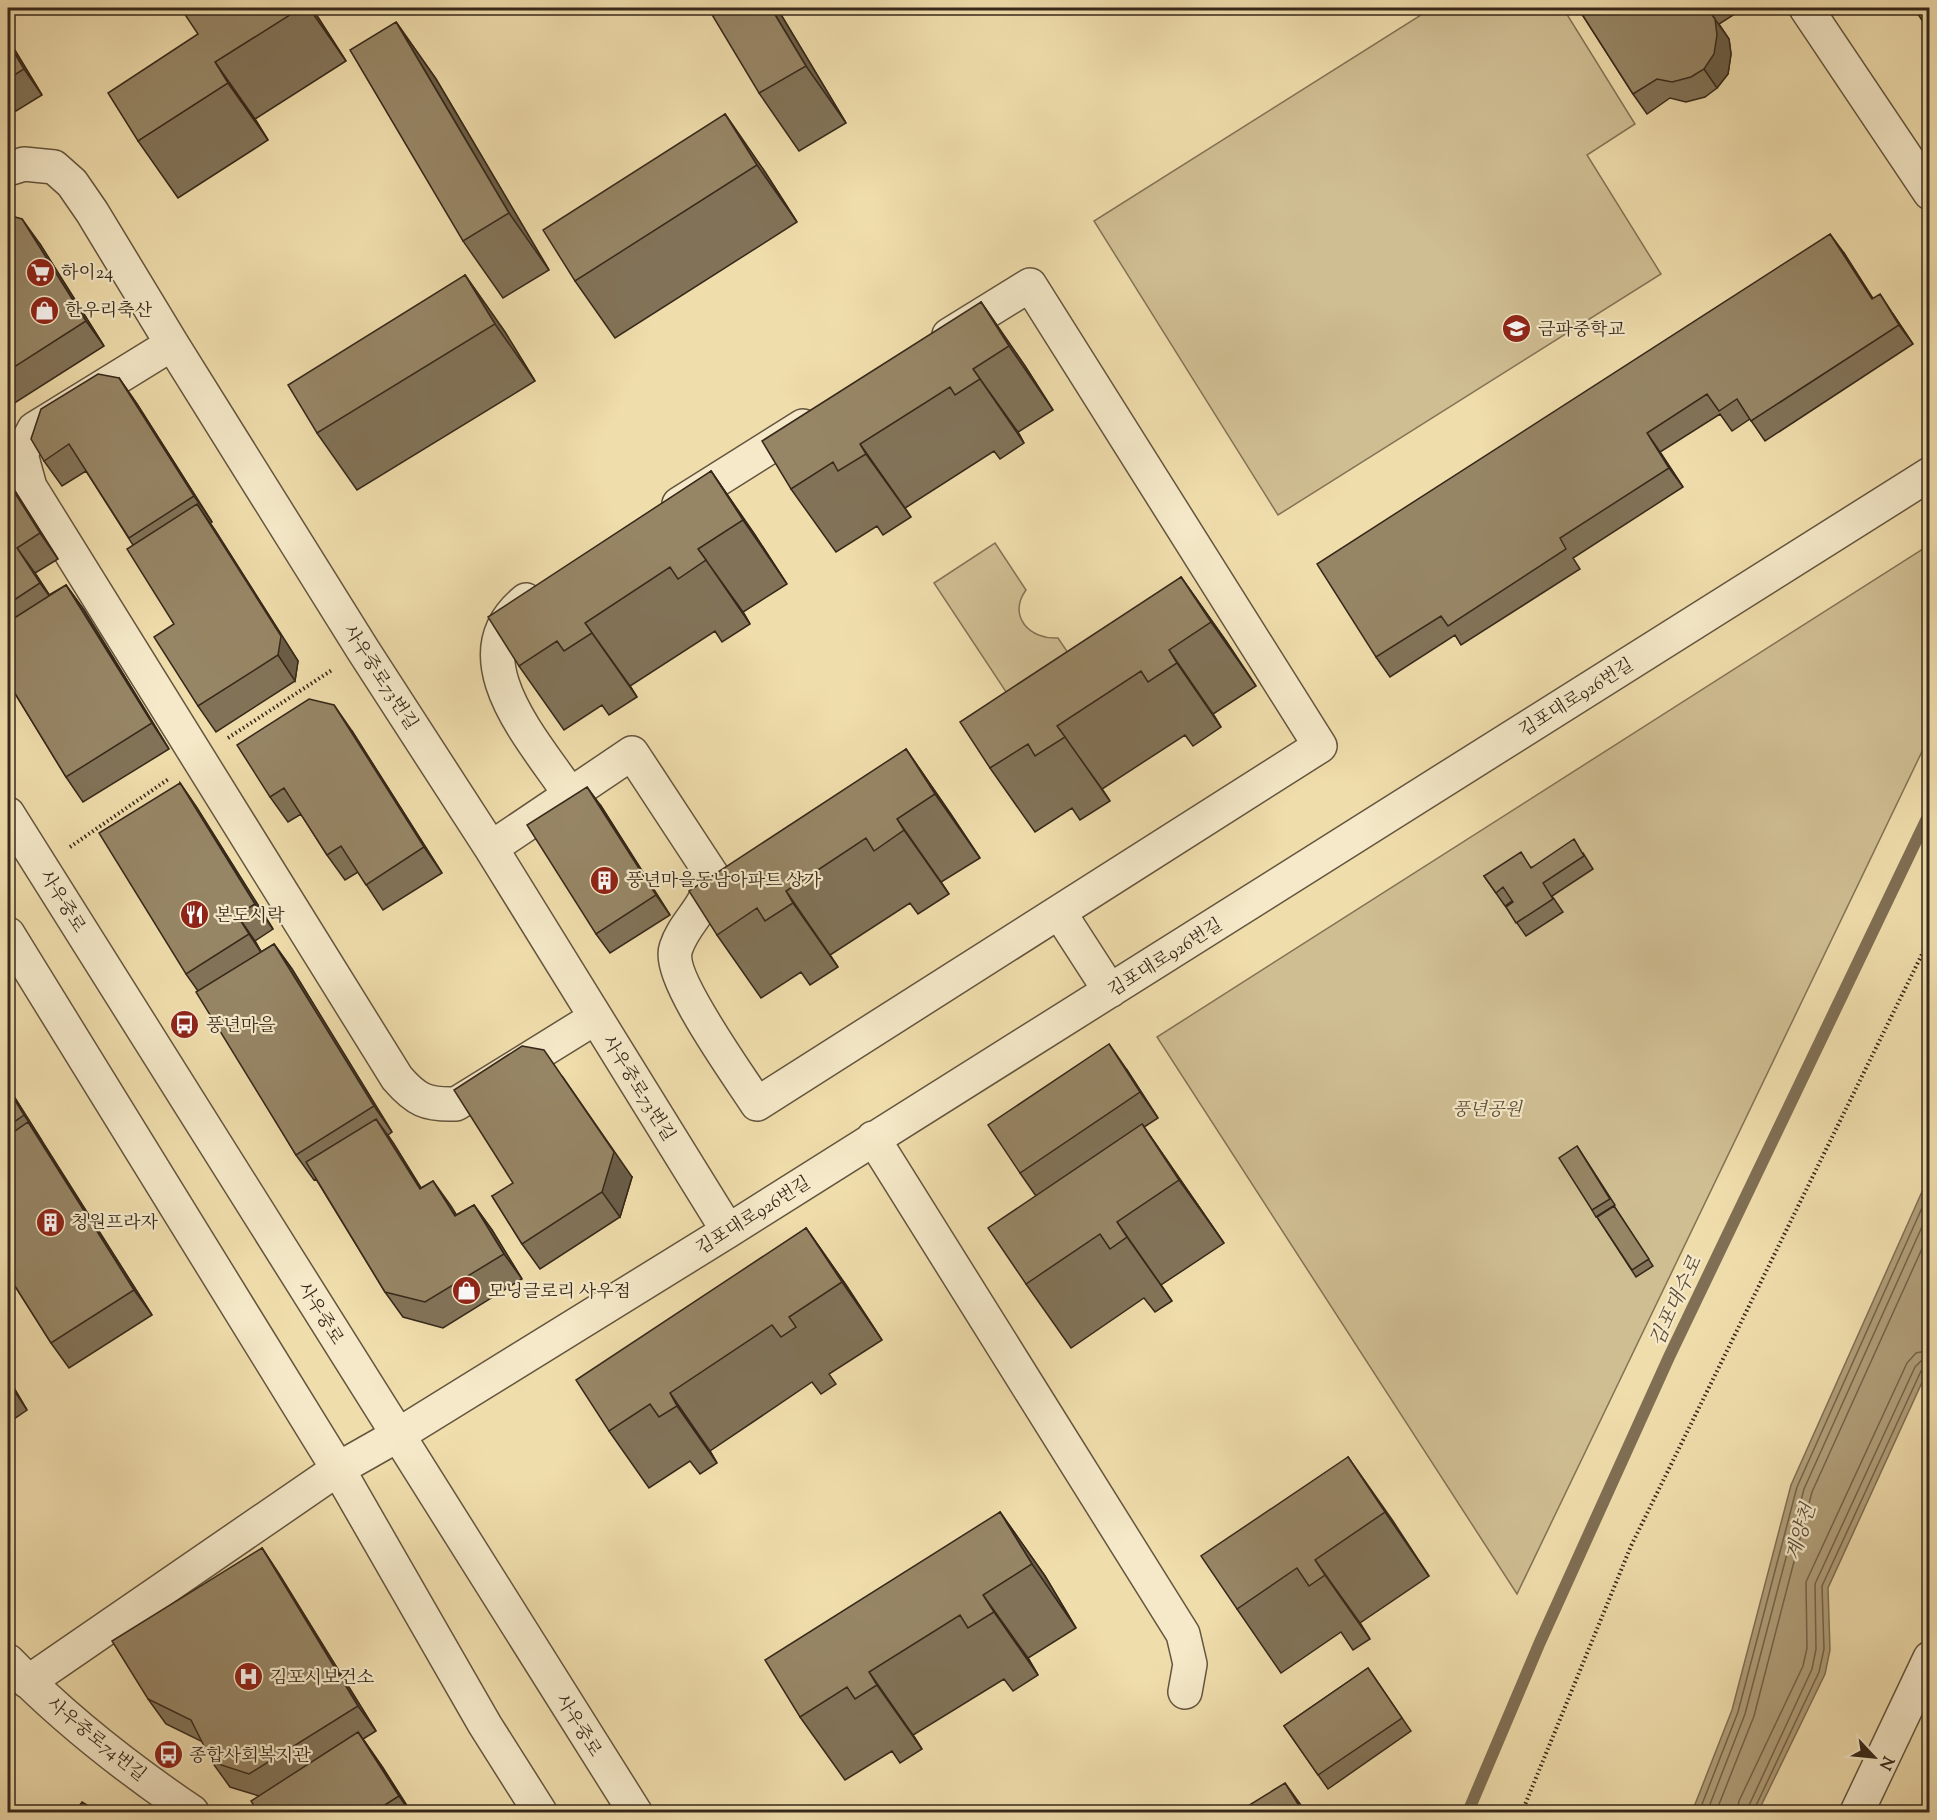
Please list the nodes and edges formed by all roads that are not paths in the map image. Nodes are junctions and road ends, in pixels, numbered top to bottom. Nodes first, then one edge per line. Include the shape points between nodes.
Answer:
1 (1806, 8) edge
2 (8, 169) edge
3 (1929, 193) edge
4 (172, 344) junction
5 (920, 353) edge
6 (830, 410) edge
7 (1929, 474) edge
8 (650, 522) edge
9 (554, 582) edge
10 (569, 793) junction
11 (8, 814) edge
12 (491, 848) junction
13 (1059, 912) junction
14 (8, 934) edge
15 (1110, 991) junction
16 (595, 1018) junction
17 (873, 1138) junction
18 (728, 1231) junction
19 (398, 1435) junction
20 (339, 1469) junction
21 (1929, 1658) edge
22 (18, 1672) edge
23 (1185, 1692) dead end
24 (192, 1812) edge
25 (540, 1812) edge
26 (635, 1812) edge
27 (1857, 1812) edge

1 - 3 street
2 - 4 street, 사우중로73번길 via 24,164 54,167 72,183
4 - 12 street, 사우중로73번길
4 - 16 street via 34,429 21,454 30,487 396,1078 411,1094 432,1105 456,1104
5 - 13 street via 1030,285 1320,746
6 - 8 street
7 - 15 street, 김포대로926번길
9 - 10 street via 537,591 507,618 498,652 499,677 511,707
10 - 12 street
10 - 13 street via 632,753 712,875 706,901 682,936 674,958 690,998 757,1104
11 - 19 street, 사우중로
12 - 16 street, 사우중로73번길
13 - 15 street
14 - 20 street
15 - 17 street, 김포대로926번길
16 - 18 street, 사우중로73번길
17 - 18 street, 김포대로926번길
17 - 23 street via 1183,1634 1190,1664
18 - 19 street, 김포대로926번길
19 - 20 street, 김포대로926번길
19 - 26 street, 사우중로
20 - 22 street, 김포대로926번길
20 - 25 street via 485,1725
21 - 27 street
22 - 24 street, 사우중로74번길 via 105,1748

